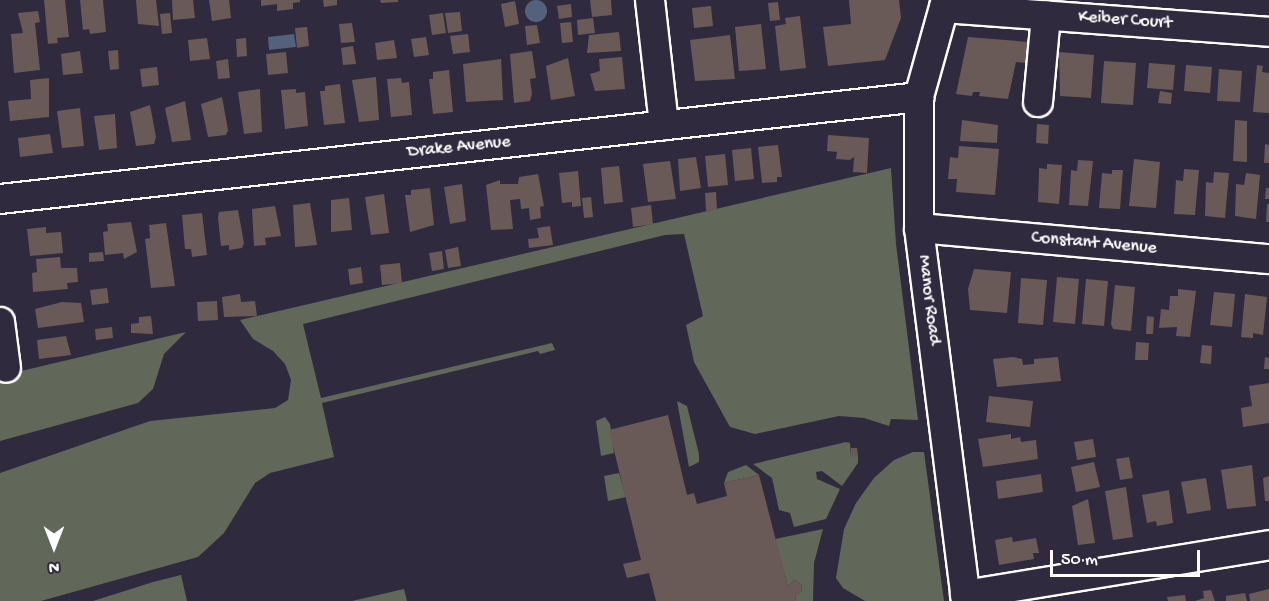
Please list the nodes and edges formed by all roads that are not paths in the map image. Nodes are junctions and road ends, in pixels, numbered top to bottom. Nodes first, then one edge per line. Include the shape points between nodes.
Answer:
1 (650, 0) edge
2 (945, 4) edge
3 (1046, 15) junction
4 (1269, 32) edge
5 (919, 97) junction
6 (1038, 102) dead end
7 (664, 125) junction
8 (0, 199) edge
9 (919, 228) junction
10 (1269, 259) edge
11 (0, 322) edge
12 (6, 368) dead end
13 (1269, 545) edge
14 (966, 598) edge

1 - 7 street
2 - 3 street, Keiber Court
2 - 5 street, Manor Road
3 - 4 street, Keiber Court
3 - 6 street
5 - 7 street, Drake Avenue
5 - 9 street, Manor Road
7 - 8 street, Drake Avenue
9 - 10 street, Constant Avenue
9 - 14 street, Manor Road
11 - 12 street
13 - 14 street

